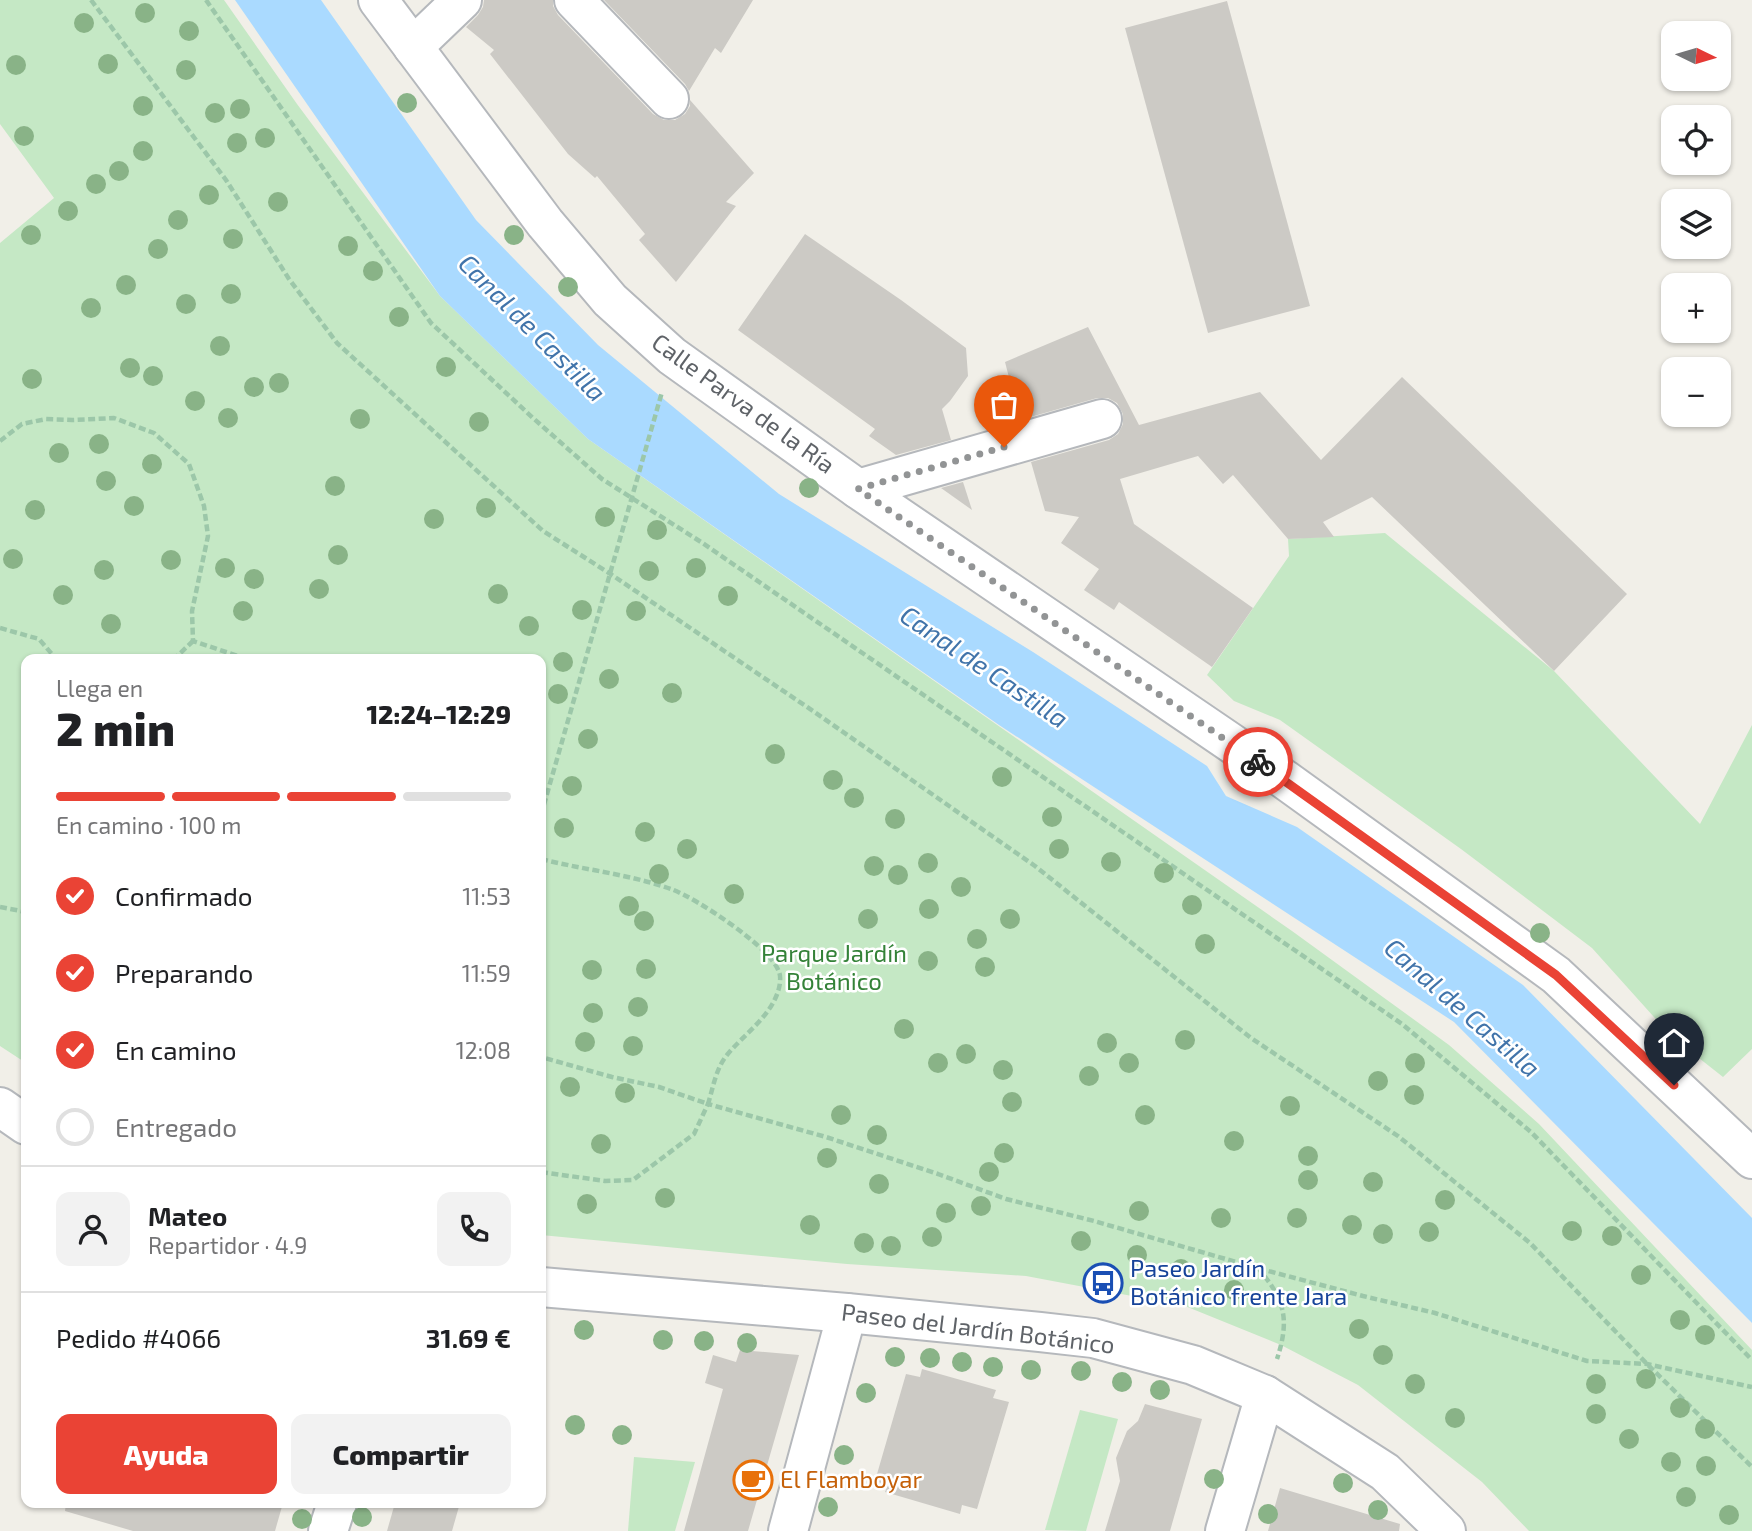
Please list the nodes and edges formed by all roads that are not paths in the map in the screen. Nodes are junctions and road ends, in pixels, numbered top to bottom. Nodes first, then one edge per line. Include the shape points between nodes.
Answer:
1 (378, 0) edge
2 (462, 0) edge
3 (574, 0) edge
4 (413, 47) junction
5 (668, 99) dead end
6 (1102, 419) dead end
7 (858, 489) junction
8 (0, 1107) edge
9 (21, 1122) edge
10 (1752, 1158) edge
11 (546, 1287) edge
12 (847, 1313) junction
13 (1265, 1395) junction
14 (335, 1508) edge
15 (328, 1531) edge
16 (788, 1531) edge
17 (1225, 1531) edge
18 (1446, 1531) edge

1 - 4 street, Calle Parva de la Ría
2 - 4 street
3 - 5 street
4 - 7 street, Calle Parva de la Ría via 545,223 610,300 672,356
6 - 7 street
7 - 10 street, Calle Parva de la Ría via 1284,779 1556,975
8 - 9 street
11 - 12 street, Paseo del Jardín Botánico
12 - 13 street, Paseo del Jardín Botánico via 1093,1338 1193,1365
12 - 16 street
13 - 17 street
13 - 18 street, Paseo del Jardín Botánico via 1385,1472
14 - 15 street

